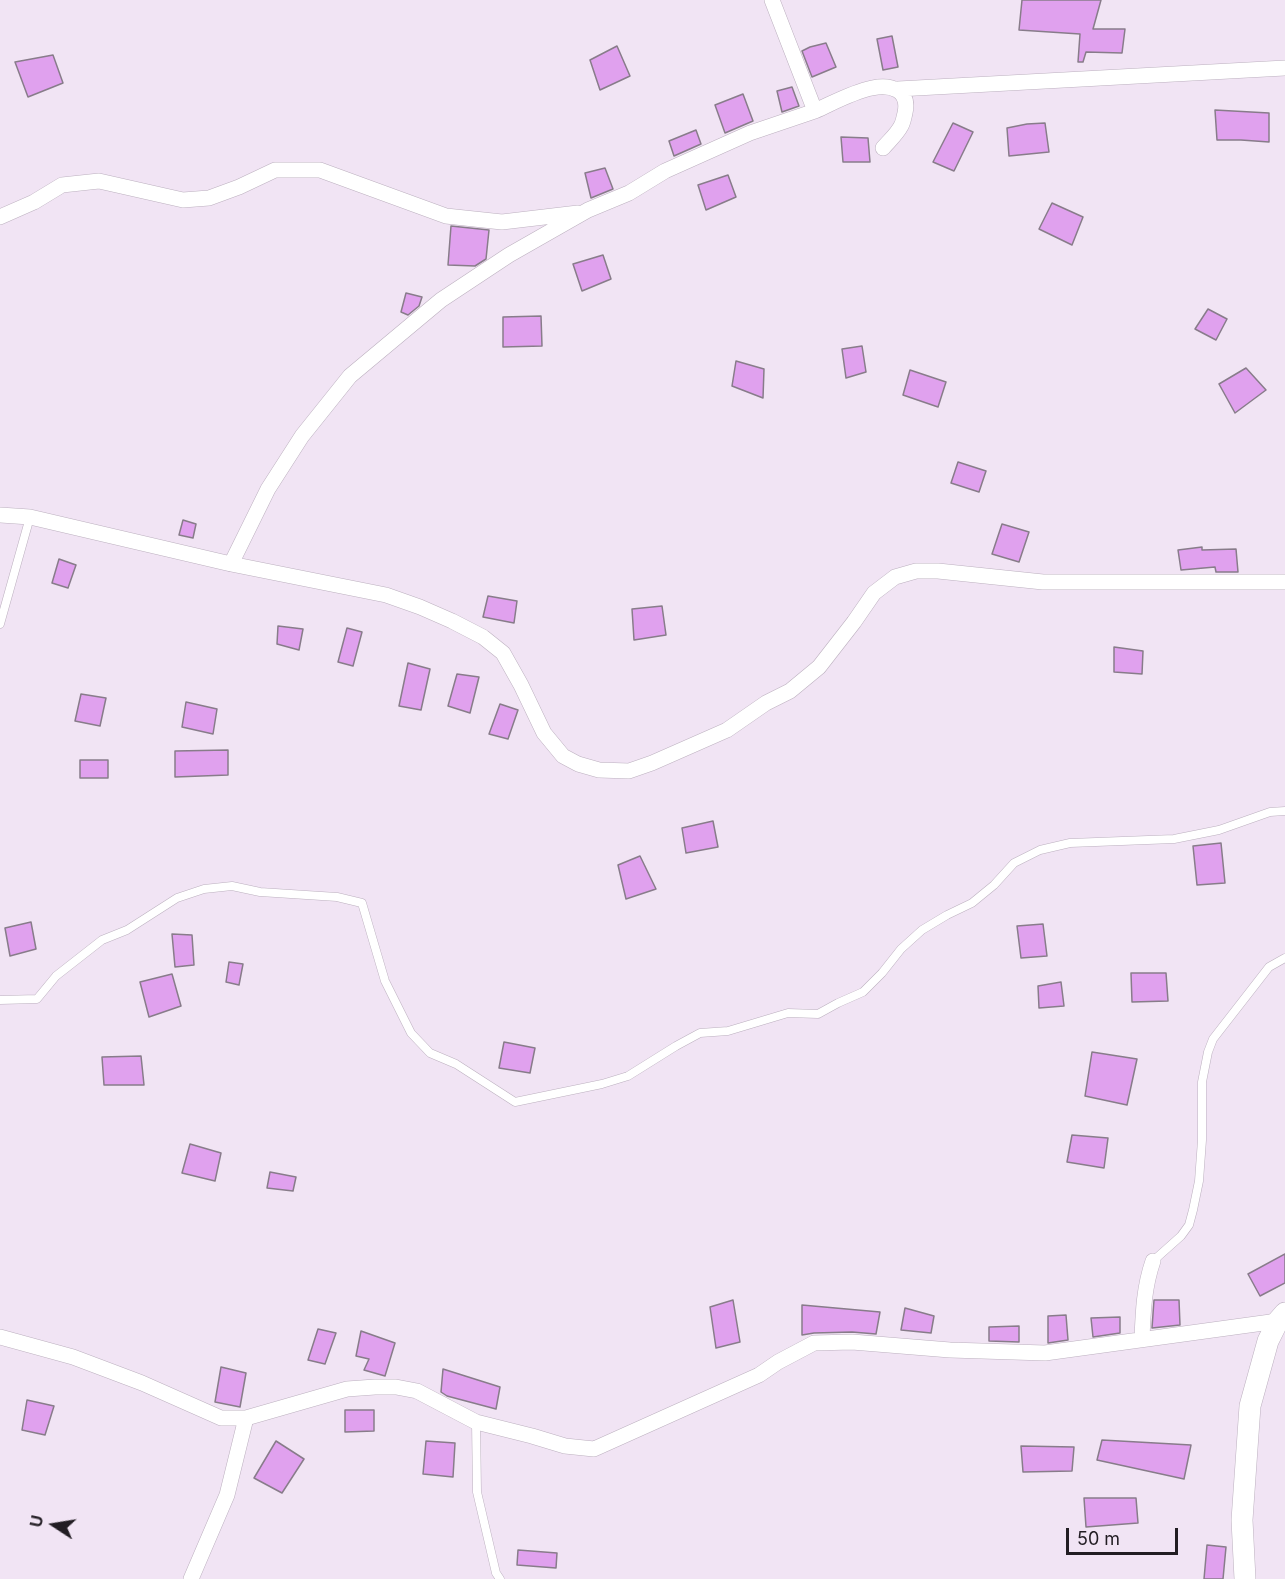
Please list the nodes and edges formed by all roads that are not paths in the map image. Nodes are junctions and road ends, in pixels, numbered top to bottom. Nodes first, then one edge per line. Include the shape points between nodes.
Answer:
1 (772, 0) edge
2 (1285, 68) edge
3 (898, 89) junction
4 (815, 111) junction
5 (883, 148) dead end
6 (584, 213) junction
7 (0, 217) edge
8 (0, 514) edge
9 (30, 517) junction
10 (231, 564) junction
11 (1285, 582) edge
12 (0, 624) edge
13 (1285, 811) edge
14 (1285, 958) edge
15 (0, 1000) edge
16 (1154, 1261) joint
17 (1281, 1317) edge
18 (0, 1337) edge
19 (1142, 1339) junction
20 (246, 1418) junction
21 (476, 1422) junction
22 (191, 1579) edge
23 (500, 1579) edge
24 (1245, 1579) edge

1 - 4 street
2 - 3 street
3 - 4 street via 872,88
3 - 5 street via 906,109 902,126
4 - 6 street via 665,171
6 - 7 street via 502,222 447,216 320,170 275,170 210,198 183,200 99,181 62,185
6 - 10 street via 509,255 441,300 350,376 302,436 268,489
8 - 9 street
9 - 10 street
9 - 12 lane
10 - 11 street via 386,595 483,637 503,653 544,733 563,756 599,770 629,771 727,730 790,691 819,668 874,593 895,578 916,571 1043,582
13 - 15 lane via 1174,839 1070,843 1040,850 1014,863 972,903 922,930 863,992 818,1014 788,1013 728,1031 700,1033 628,1076 515,1102 456,1064 430,1053 411,1033 385,981 362,903 337,897 260,892 232,886 204,888 177,898 127,930 102,940 56,976 37,999
14 - 16 lane via 1269,967 1213,1039 1202,1082 1202,1140 1193,1210 1181,1236
16 - 19 street via 1144,1300
17 - 19 street
17 - 24 main road via 1268,1341 1250,1406 1242,1520
18 - 20 street via 73,1357 221,1418
19 - 21 street via 1045,1353 814,1342 759,1375 594,1449 565,1446
20 - 21 street via 347,1389 375,1387 417,1391
20 - 22 street via 227,1495
21 - 23 lane via 477,1492

